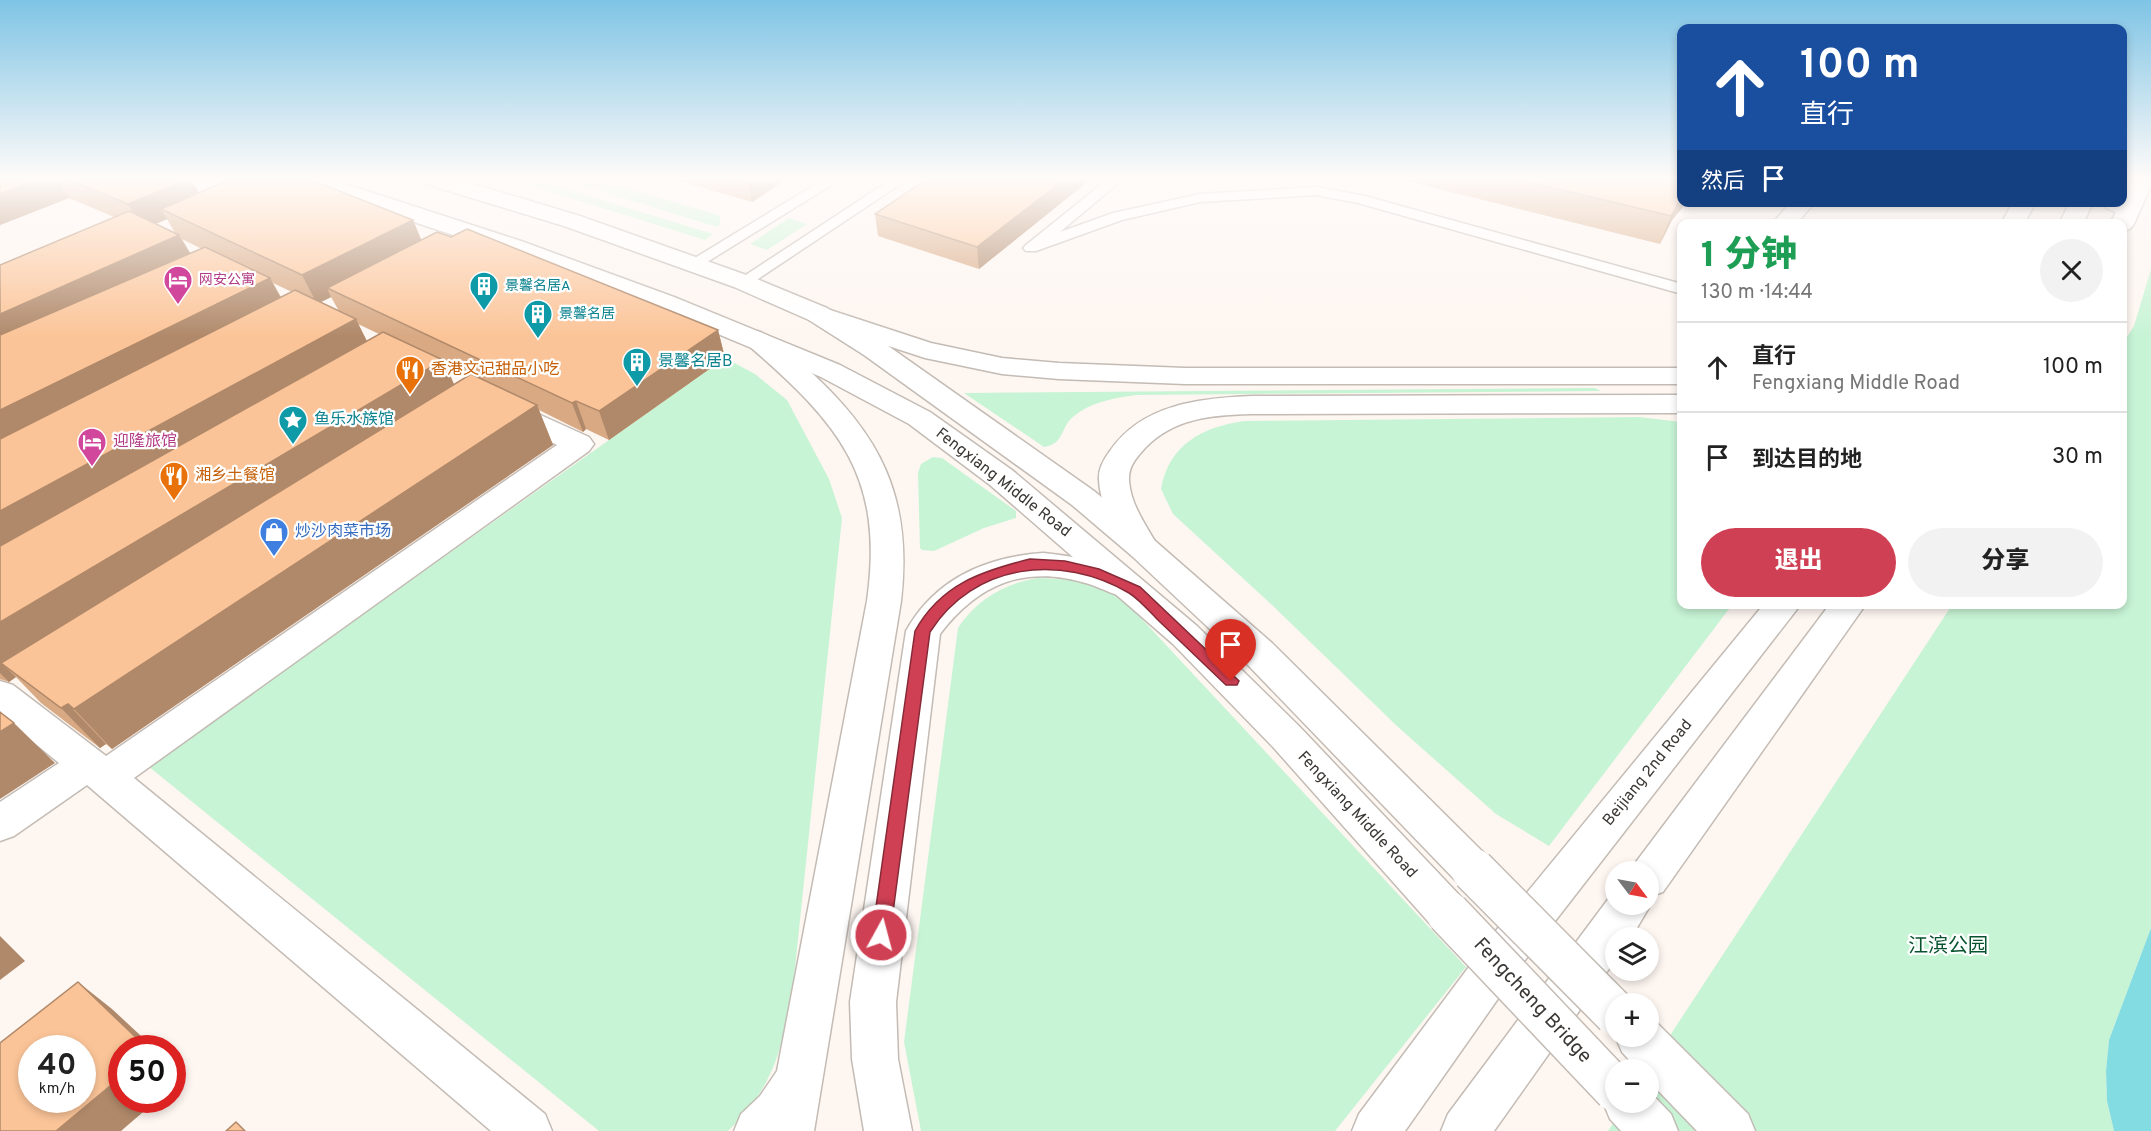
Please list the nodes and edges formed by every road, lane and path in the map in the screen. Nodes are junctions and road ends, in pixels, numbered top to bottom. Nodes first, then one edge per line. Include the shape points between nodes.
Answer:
1 (474, 232) joint
2 (602, 232) edge
3 (746, 232) edge
4 (820, 232) edge
5 (1051, 232) edge
6 (1075, 232) edge
7 (1477, 232) edge
8 (443, 249) edge
9 (693, 264) junction
10 (743, 282) junction
11 (1677, 288) edge
12 (818, 314) junction
13 (757, 339) junction
14 (1677, 375) edge
15 (1677, 404) edge
16 (477, 405) edge
17 (1143, 548) junction
18 (1136, 590) junction
19 (1780, 609) edge
20 (1845, 609) edge
21 (12, 697) edge
22 (97, 770) junction
23 (0, 824) edge
24 (1659, 864) edge
25 (1448, 913) joint
26 (1622, 915) edge
27 (1605, 1003) edge
28 (1649, 1047) edge
29 (1605, 1078) edge
30 (797, 1082) junction
31 (1637, 1113) edge
32 (528, 1131) edge
33 (758, 1131) edge
34 (790, 1131) edge
35 (888, 1131) edge
36 (1376, 1131) edge
37 (1465, 1131) edge
38 (1654, 1131) edge
39 (1731, 1131) edge

1 - 8 main road
1 - 13 main road, Fengxiang Middle Road via 632,288
2 - 9 main road, Fengxiang Middle Road
3 - 9 lane
4 - 10 lane
5 - 6 lane via 1031,248
7 - 11 lane
9 - 10 main road, Fengxiang Middle Road
10 - 12 main road, Fengxiang Middle Road
12 - 14 main road via 925,350 1002,366 1059,371 1185,376
12 - 17 main road, Fengxiang Middle Road via 979,422 1083,498
13 - 18 main road, Fengxiang Middle Road via 900,406 957,444
13 - 30 main road via 829,403 850,431 877,487 887,528 884,602
15 - 17 main road via 1252,405 1180,412 1143,432 1117,465 1113,478 1126,519
16 - 22 main road via 487,399 579,444
17 - 27 main road, Fengxiang Middle Road, bridge via 1259,653
18 - 25 main road, Fengxiang Middle Road via 1246,696
18 - 35 main road via 1084,569 1030,563 972,582 942,604 923,631 873,1002 875,1059
19 - 36 main road, Beijiang 2nd Road via 1513,942
20 - 24 main road
21 - 22 main road
22 - 23 main road
22 - 32 main road
25 - 29 main road, Fengcheng Bridge, bridge
26 - 37 main road
28 - 39 main road
30 - 33 main road via 777,1113
30 - 34 main road
31 - 38 main road

